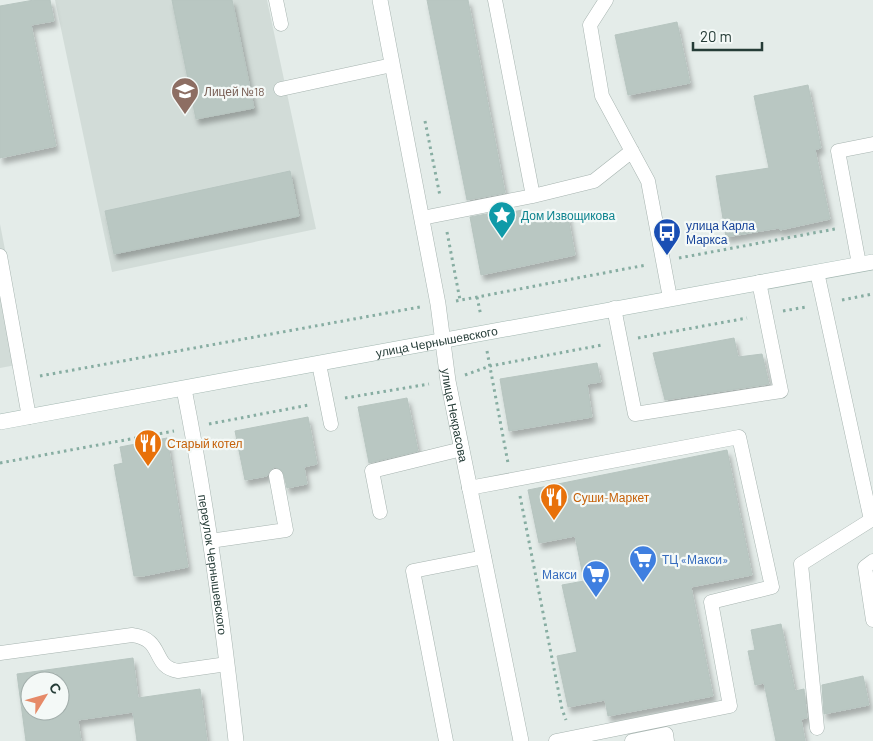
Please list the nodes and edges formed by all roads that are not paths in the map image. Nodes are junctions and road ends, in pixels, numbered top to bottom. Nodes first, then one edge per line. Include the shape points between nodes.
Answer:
1 (276, 0) edge
2 (380, 0) edge
3 (496, 0) edge
4 (606, 0) edge
5 (281, 24) dead end
6 (392, 66) junction
7 (281, 89) dead end
8 (873, 144) edge
9 (632, 151) junction
10 (533, 196) junction
11 (422, 218) junction
12 (0, 256) edge
13 (866, 263) edge
14 (817, 272) junction
15 (2, 282) edge
16 (759, 282) junction
17 (670, 298) junction
18 (614, 308) junction
19 (442, 342) junction
20 (318, 364) junction
21 (184, 389) junction
22 (29, 417) junction
23 (0, 422) edge
24 (331, 424) dead end
25 (462, 449) junction
26 (276, 476) dead end
27 (469, 488) junction
28 (380, 512) dead end
29 (872, 520) edge
30 (210, 541) junction
31 (484, 557) junction
32 (873, 561) edge
33 (873, 620) edge
34 (0, 654) edge
35 (228, 664) junction
36 (817, 728) dead end
37 (236, 741) edge
38 (446, 741) edge
39 (521, 741) edge
40 (556, 741) edge
41 (632, 741) edge
42 (667, 741) edge

1 - 5 lane
2 - 6 street, улица Некрасова
3 - 10 lane
4 - 9 lane via 590,25 602,96
6 - 7 lane
6 - 11 street, улица Некрасова
8 - 13 lane via 838,151
9 - 10 lane via 594,181
9 - 17 lane via 648,181
10 - 11 lane
11 - 19 street, улица Некрасова
12 - 15 lane
13 - 14 street, улица Чернышевского
14 - 16 street, улица Чернышевского
14 - 29 lane
15 - 22 lane
16 - 17 street, улица Чернышевского
16 - 18 lane via 781,391 635,414
17 - 18 street, улица Чернышевского
18 - 19 street, улица Чернышевского
19 - 20 street, улица Чернышевского
19 - 25 street, улица Некрасова
20 - 21 street, улица Чернышевского
20 - 24 lane
21 - 22 street, улица Чернышевского
21 - 30 street, переулок Чернышевского
22 - 23 street, улица Чернышевского
25 - 27 street, улица Некрасова
25 - 28 lane via 372,471
26 - 30 lane via 286,530
27 - 31 street, улица Некрасова
27 - 40 lane via 739,437 772,587 711,602 730,706
29 - 36 lane via 801,564
30 - 35 street, переулок Чернышевского
31 - 38 lane via 413,570
31 - 39 street, улица Некрасова
32 - 33 lane via 865,567
34 - 35 lane via 132,635 149,640 165,667 171,670
35 - 37 street, переулок Чернышевского
41 - 42 lane via 666,734

